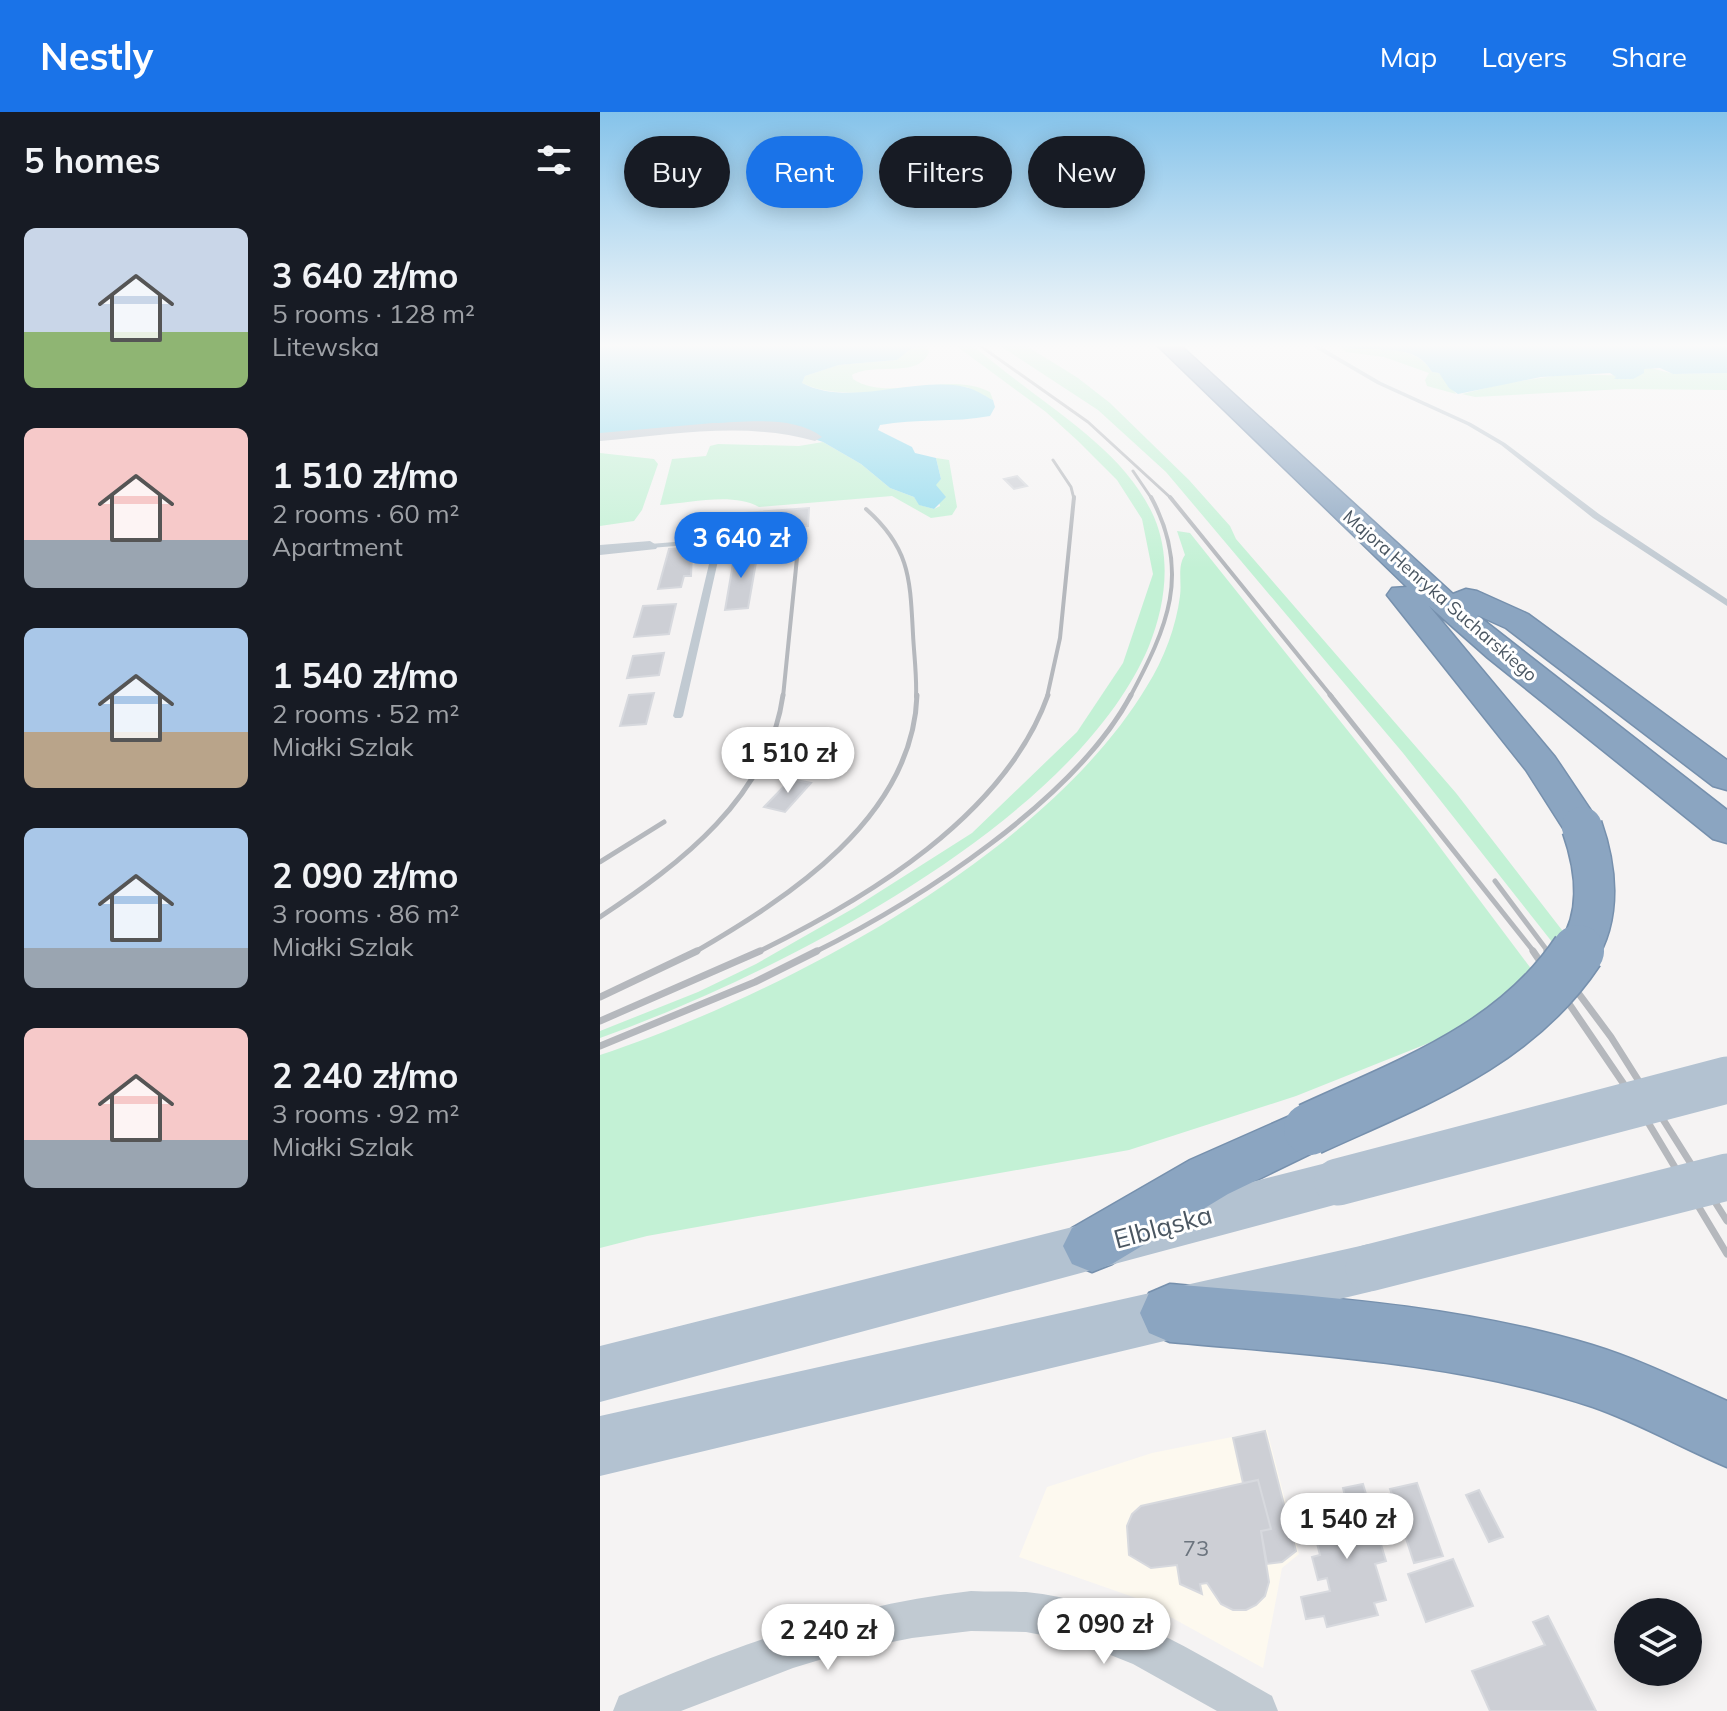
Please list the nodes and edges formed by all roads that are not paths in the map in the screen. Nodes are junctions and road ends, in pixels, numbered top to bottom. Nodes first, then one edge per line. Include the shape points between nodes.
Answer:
1 (1251, 420) edge
2 (1255, 420) edge
3 (1458, 420) edge
4 (600, 437) edge
5 (815, 437) dead end
6 (786, 535) dead end
7 (1366, 535) junction
8 (718, 541) junction
9 (650, 546) joint
10 (600, 550) edge
11 (1466, 598) junction
12 (1727, 603) edge
13 (678, 716) dead end
14 (1688, 749) junction
15 (1727, 761) edge
16 (1727, 778) edge
17 (1727, 799) edge
18 (1727, 830) edge
19 (1727, 1080) edge
20 (1727, 1177) edge
21 (1092, 1246) junction
22 (1170, 1313) junction
23 (600, 1374) edge
24 (1727, 1434) edge
25 (600, 1446) edge
26 (634, 1711) edge
27 (1257, 1711) edge

1 - 7 highway, Majora Henryka Sucharskiego
2 - 11 highway, Majora Henryka Sucharskiego
3 - 12 lane via 1503,444 1596,516
4 - 5 street via 767,425 806,430
6 - 8 lane
7 - 18 highway, Majora Henryka Sucharskiego via 1500,651
7 - 21 highway, bridge via 1378,564 1542,765 1582,827 1595,877 1595,903 1580,950 1569,970 1515,1023 1422,1076 1209,1177
8 - 9 lane
8 - 13 lane
9 - 10 street
11 - 14 highway via 1517,621
11 - 17 highway, Majora Henryka Sucharskiego
14 - 15 highway
14 - 16 highway
19 - 21 main road, Elbląska, bridge
20 - 22 main road, bridge
21 - 23 main road, Elbląska
22 - 24 highway via 1381,1333 1484,1350 1594,1377
22 - 25 main road
26 - 27 street via 694,1683 893,1619 951,1612 1029,1612 1078,1622 1149,1650

